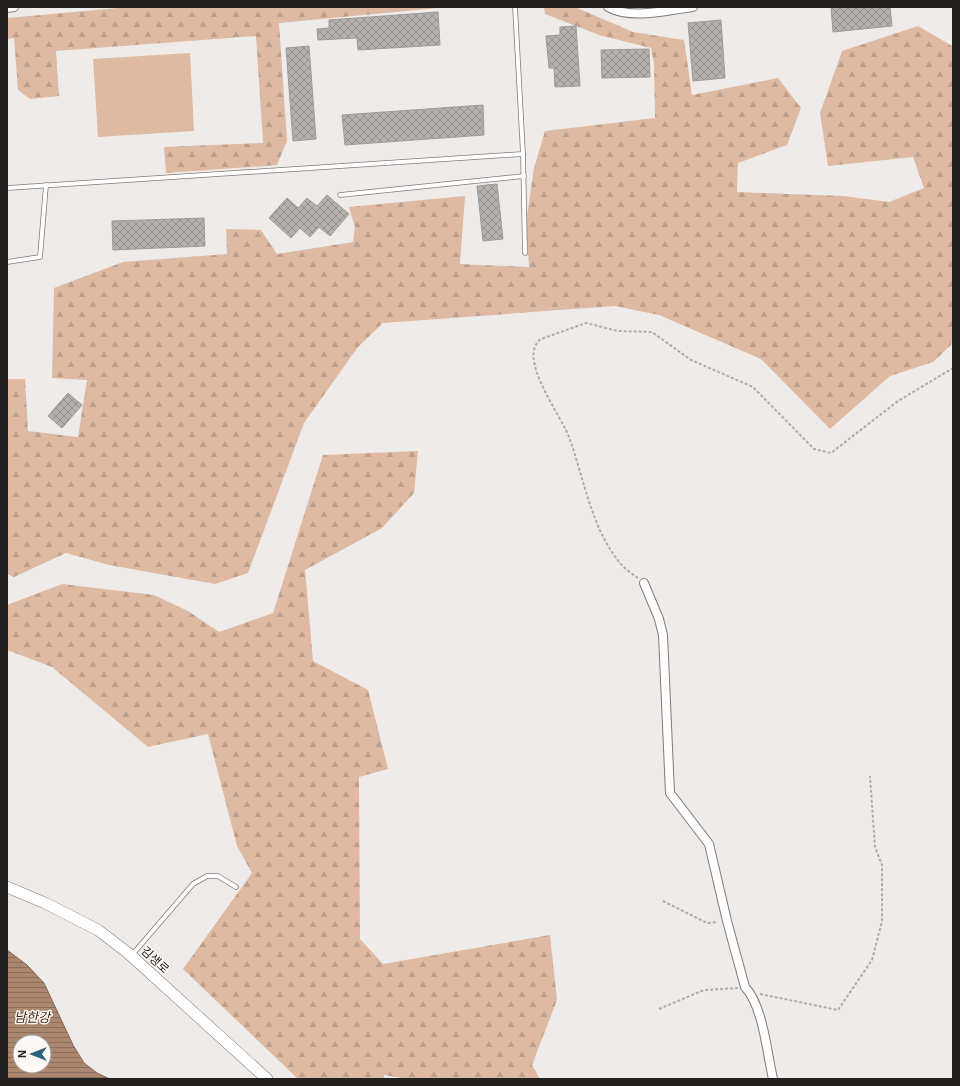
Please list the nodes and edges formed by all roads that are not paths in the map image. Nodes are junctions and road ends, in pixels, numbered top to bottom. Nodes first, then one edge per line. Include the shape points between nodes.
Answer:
1 (14, 7) edge
2 (515, 7) edge
3 (608, 7) edge
4 (693, 7) edge
5 (7, 8) edge
6 (523, 154) junction
7 (524, 176) junction
8 (46, 185) junction
9 (7, 188) edge
10 (340, 195) dead end
11 (525, 253) dead end
12 (7, 262) edge
13 (644, 583) road end
14 (7, 886) edge
15 (236, 887) dead end
16 (132, 956) junction
17 (267, 1079) edge
18 (773, 1079) edge

1 - 5 street
2 - 6 lane
3 - 4 street via 621,12 639,13
6 - 7 lane
6 - 8 lane
7 - 10 lane
7 - 11 lane
8 - 9 lane
8 - 12 lane via 40,257
13 - 18 street via 663,635 670,793 709,844 727,922 747,990 758,1010
14 - 16 street, 김생로 via 98,930
15 - 16 lane via 218,876 207,876 193,884
16 - 17 street, 김생로

